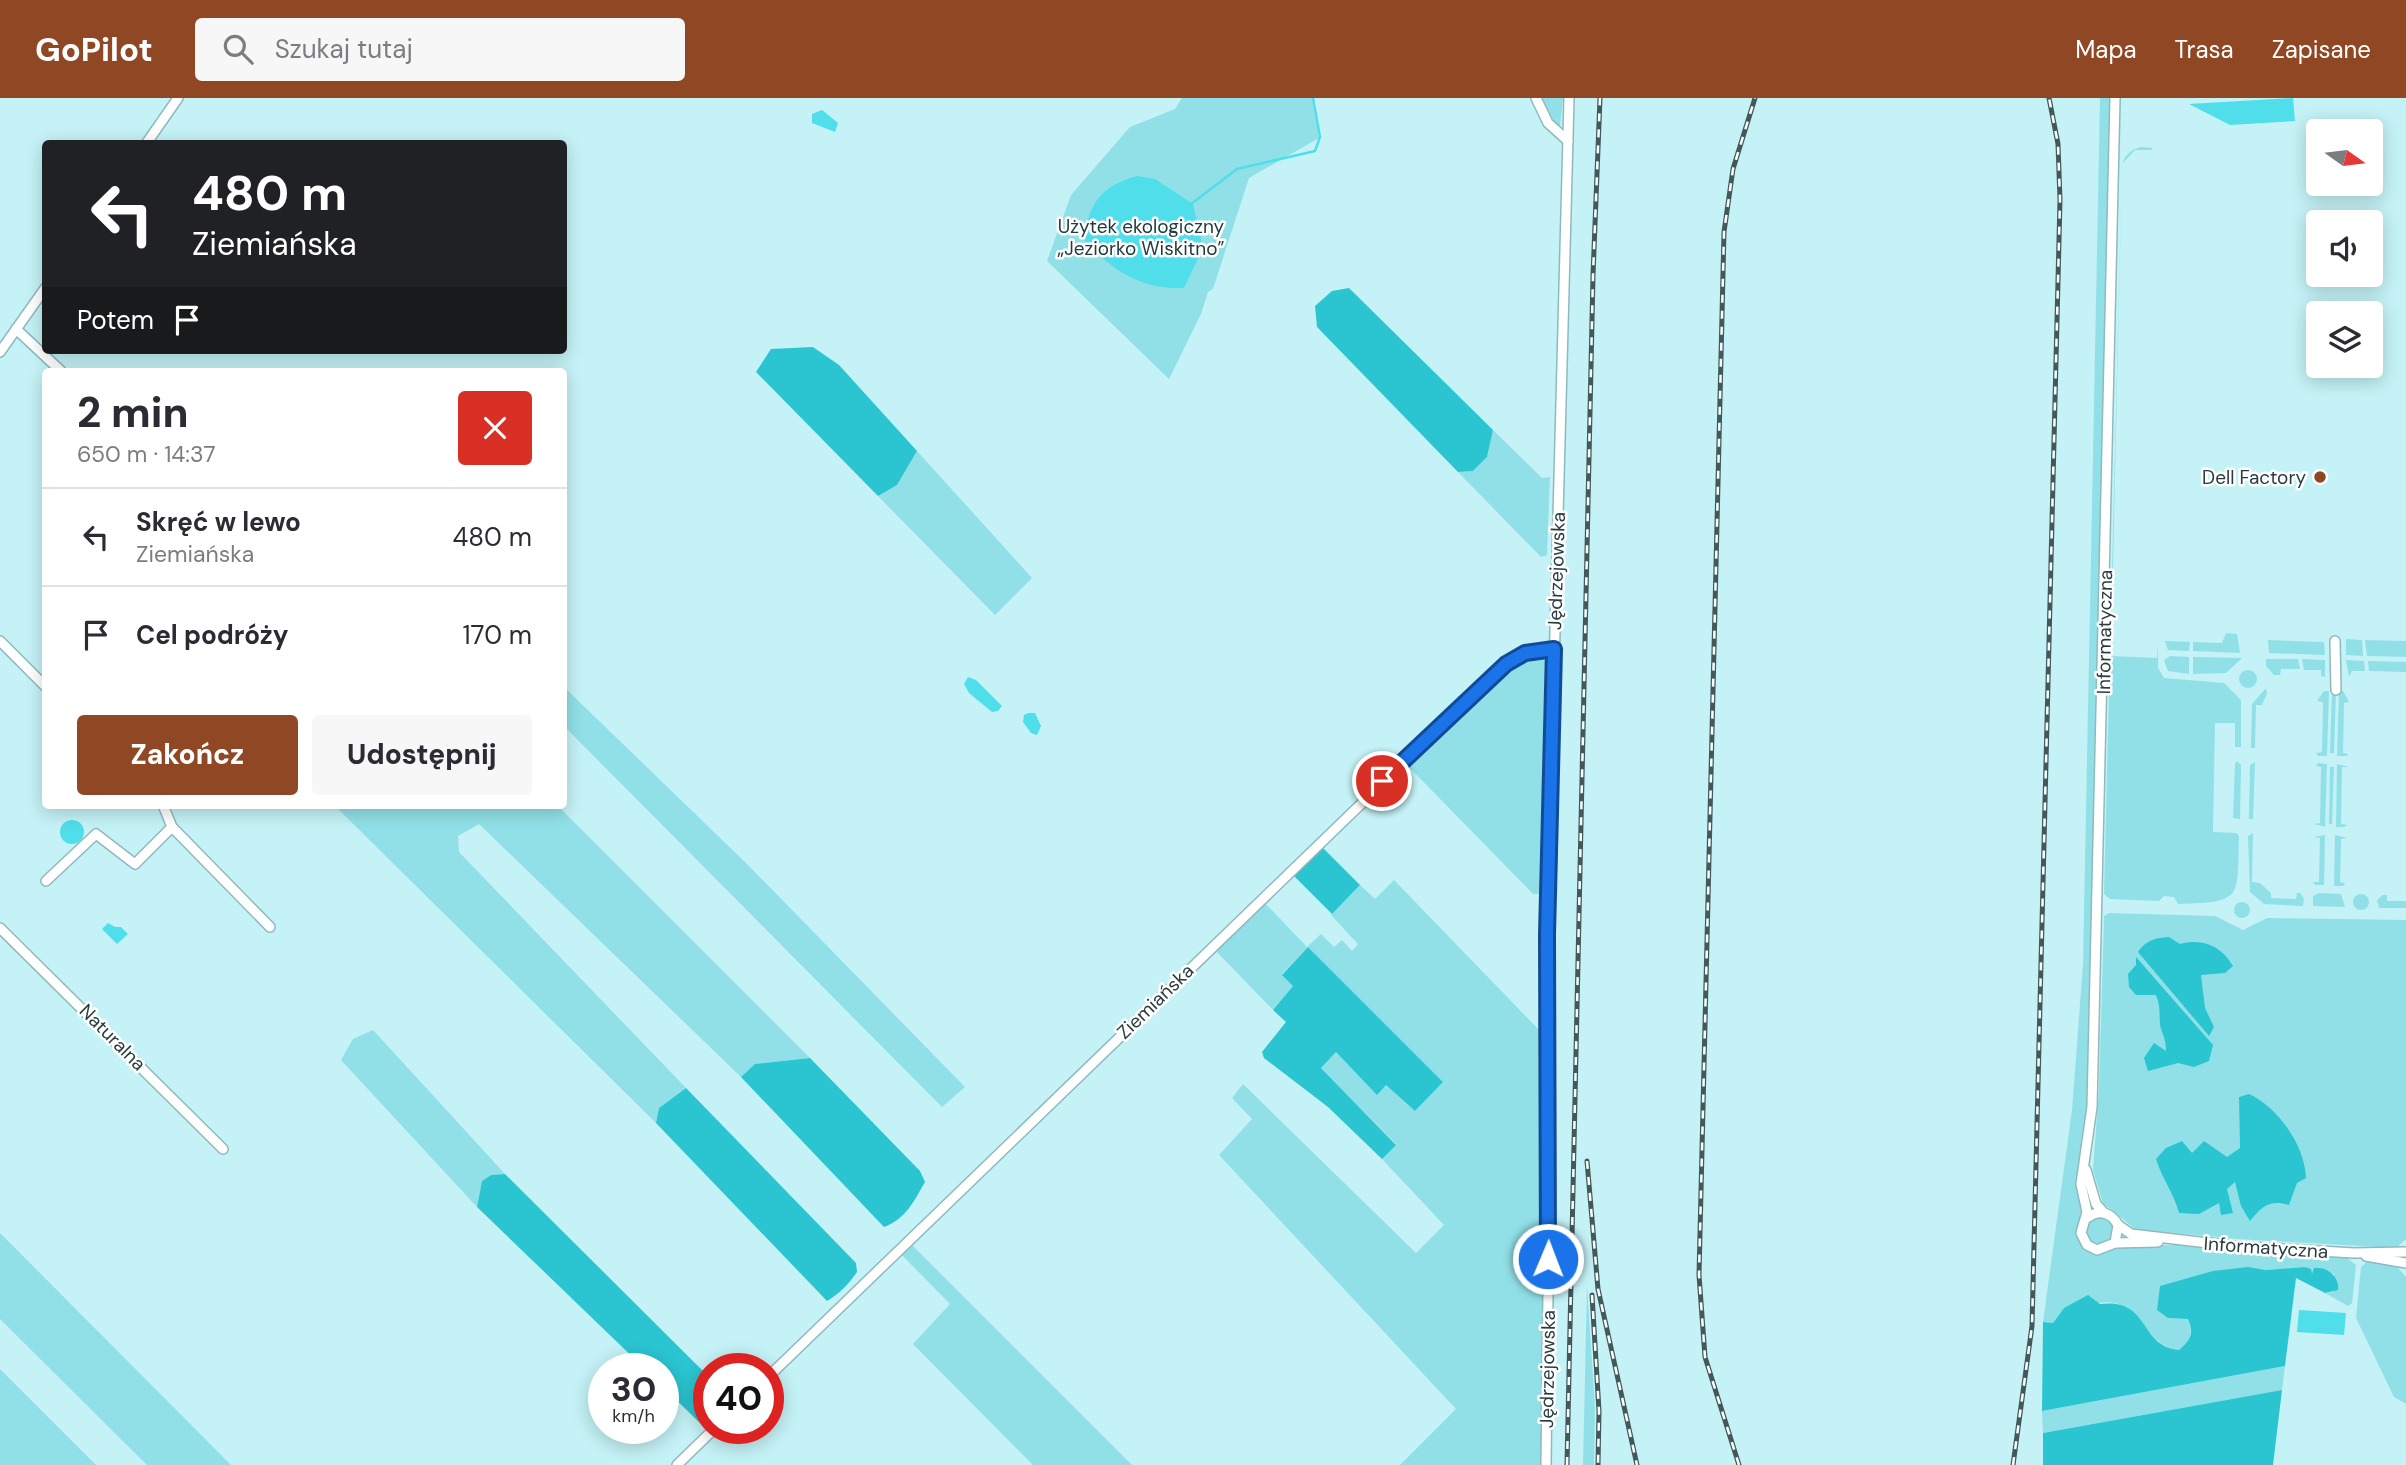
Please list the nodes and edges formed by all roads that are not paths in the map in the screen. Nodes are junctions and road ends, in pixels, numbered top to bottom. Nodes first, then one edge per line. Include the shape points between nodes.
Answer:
1 (178, 98) edge
2 (1536, 98) edge
3 (1569, 98) edge
4 (2115, 98) edge
5 (149, 140) edge
6 (1568, 141) junction
7 (42, 293) edge
8 (16, 329) junction
9 (0, 352) edge
10 (42, 353) edge
11 (43, 354) edge
12 (58, 368) edge
13 (2334, 640) dead end
14 (0, 641) edge
15 (1554, 649) junction
16 (42, 683) edge
17 (2336, 690) dead end
18 (165, 809) edge
19 (172, 827) junction
20 (46, 881) dead end
21 (270, 927) dead end
22 (0, 928) edge
23 (223, 1149) dead end
24 (2085, 1165) junction
25 (2104, 1213) junction
26 (2087, 1217) junction
27 (2118, 1225) junction
28 (2179, 1241) junction
29 (2115, 1243) junction
30 (2406, 1252) edge
31 (2354, 1253) junction
32 (2406, 1263) edge
33 (784, 1361) edge
34 (699, 1444) edge
35 (677, 1465) edge
36 (1546, 1465) edge

1 - 5 street
2 - 6 street via 1548,123
3 - 6 street, Jędrzejowska
4 - 24 street, Informatyczna via 2092,1095
6 - 15 street, Jędrzejowska
7 - 8 street
8 - 9 street
8 - 10 street
11 - 12 street
13 - 17 street
14 - 16 street
15 - 33 street, Ziemiańska via 1525,653 1502,668
15 - 36 street, Jędrzejowska via 1547,935
18 - 19 street
19 - 20 street via 135,864 96,834
19 - 21 street
22 - 23 street, Naturalna
24 - 25 street, Informatyczna via 2096,1204
24 - 26 street, Informatyczna via 2081,1184
25 - 26 street
25 - 27 street, Informatyczna
26 - 29 street, Informatyczna via 2081,1233 2087,1245 2104,1250
27 - 28 street, Informatyczna via 2131,1234
27 - 29 street
28 - 29 street, Informatyczna
28 - 31 street, Informatyczna
30 - 31 street, Informatyczna
31 - 32 street, Informatyczna
34 - 35 street

